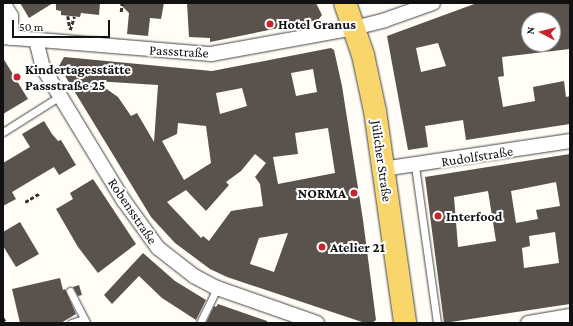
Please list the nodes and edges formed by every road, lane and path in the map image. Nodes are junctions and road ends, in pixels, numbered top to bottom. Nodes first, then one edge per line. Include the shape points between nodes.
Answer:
1 (3, 3) edge
2 (122, 3) edge
3 (345, 3) edge
4 (433, 3) edge
5 (121, 12) dead end
6 (68, 16) dead end
7 (74, 17) dead end
8 (354, 28) junction
9 (7, 37) edge
10 (36, 40) junction
11 (60, 96) junction
12 (3, 132) edge
13 (570, 141) edge
14 (415, 166) junction
15 (383, 169) junction
16 (40, 193) dead end
17 (25, 202) dead end
18 (217, 288) junction
19 (70, 292) dead end
20 (570, 316) edge
21 (3, 318) edge
22 (85, 321) edge
23 (6, 323) edge
24 (71, 323) edge
25 (200, 323) edge
26 (317, 323) edge
27 (405, 323) edge
28 (437, 323) edge
29 (528, 323) edge

1 - 9 street via 11,16
2 - 5 path
3 - 8 main road, Jülicher Straße
4 - 8 street, Passstraße
6 - 7 path via 70,28
8 - 10 street, Passstraße via 211,54
8 - 15 main road, Jülicher Straße via 368,75
9 - 10 street, Passstraße
10 - 11 street, Robensstraße via 43,68
11 - 12 lane
11 - 18 street, Robensstraße via 142,229 175,263
13 - 14 street, Rudolfstraße
14 - 15 street, Rudolfstraße
14 - 28 lane
15 - 27 main road, Jülicher Straße
16 - 17 path
18 - 25 lane
18 - 26 street, Robensstraße
19 - 22 lane
20 - 29 street
21 - 23 path
22 - 24 lane

